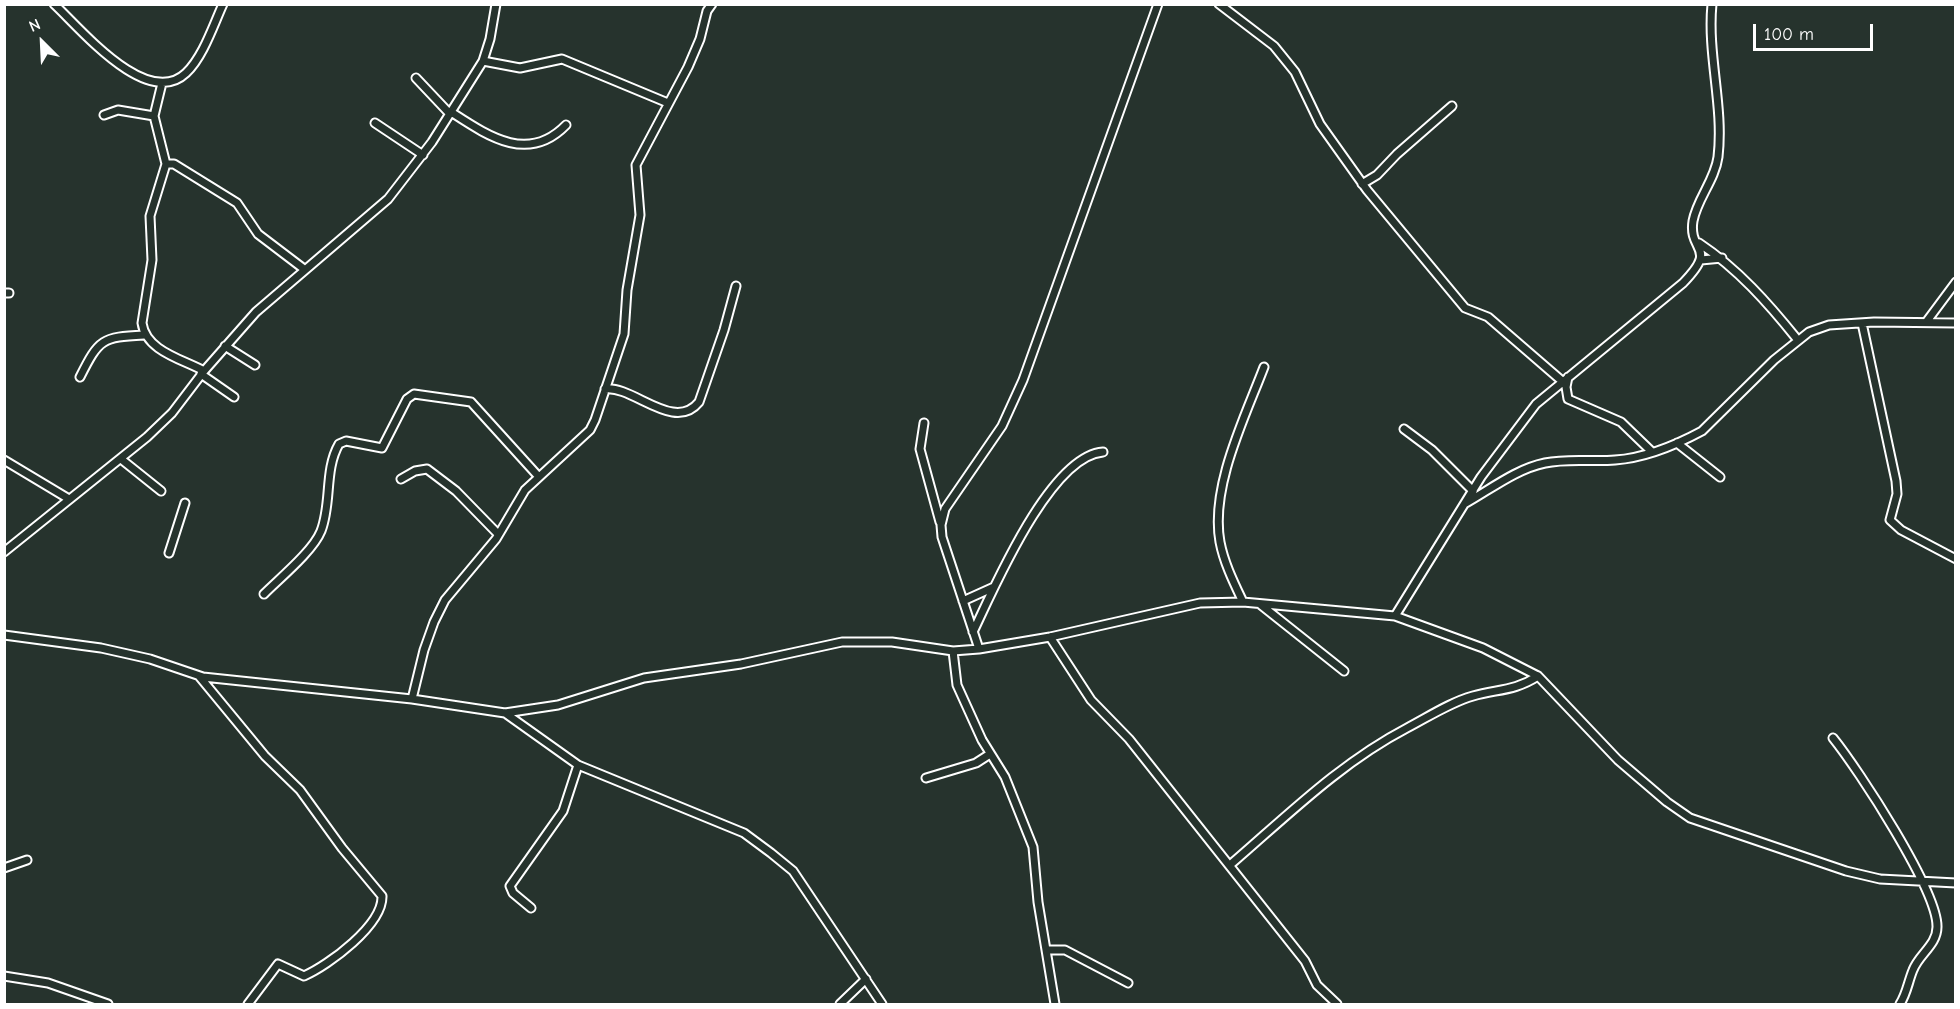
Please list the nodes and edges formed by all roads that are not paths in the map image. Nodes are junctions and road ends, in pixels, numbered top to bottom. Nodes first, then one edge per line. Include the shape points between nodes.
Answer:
1 (54, 4) edge
2 (223, 4) edge
3 (496, 4) edge
4 (712, 4) edge
5 (1158, 4) edge
6 (1219, 4) edge
7 (1712, 4) edge
8 (483, 61) junction
9 (416, 78) dead end
10 (162, 83) junction
11 (668, 103) junction
12 (1452, 106) dead end
13 (451, 113) junction
14 (104, 115) dead end
15 (154, 116) junction
16 (375, 123) dead end
17 (566, 125) dead end
18 (423, 154) junction
19 (166, 164) junction
20 (1362, 184) junction
21 (1696, 241) junction
22 (1722, 258) junction
23 (1701, 260) junction
24 (304, 269) junction
25 (1956, 282) edge
26 (736, 286) dead end
27 (1927, 321) junction
28 (1862, 323) junction
29 (1956, 323) edge
30 (144, 335) junction
31 (1797, 339) junction
32 (225, 346) junction
33 (255, 365) dead end
34 (1264, 367) dead end
35 (203, 373) junction
36 (80, 377) dead end
37 (1565, 379) junction
38 (605, 389) junction
39 (234, 397) dead end
40 (924, 423) dead end
41 (1404, 429) dead end
42 (1677, 443) junction
43 (1103, 452) dead end
44 (1652, 452) junction
45 (121, 459) junction
46 (4, 460) edge
47 (539, 477) junction
48 (1720, 477) dead end
49 (401, 479) dead end
50 (161, 491) dead end
51 (1473, 491) junction
52 (69, 499) junction
53 (185, 503) dead end
54 (1464, 505) junction
55 (941, 525) junction
56 (498, 534) junction
57 (4, 552) edge
58 (169, 554) dead end
59 (1956, 559) edge
60 (994, 587) junction
61 (264, 594) dead end
62 (963, 601) junction
63 (1243, 602) junction
64 (1260, 604) junction
65 (1395, 616) junction
66 (973, 632) junction
67 (4, 635) edge
68 (1050, 638) junction
69 (979, 649) junction
70 (953, 651) junction
71 (1344, 671) dead end
72 (200, 676) junction
73 (1538, 676) junction
74 (412, 699) junction
75 (505, 713) junction
76 (1833, 738) dead end
77 (990, 754) junction
78 (578, 765) junction
79 (926, 778) dead end
80 (27, 860) dead end
81 (1230, 866) junction
82 (4, 868) edge
83 (1921, 882) junction
84 (1956, 883) edge
85 (531, 908) dead end
86 (1046, 950) junction
87 (4, 976) edge
88 (866, 980) junction
89 (1128, 983) dead end
90 (108, 1005) edge
91 (248, 1005) edge
92 (840, 1005) edge
93 (882, 1005) edge
94 (1055, 1005) edge
95 (1337, 1005) edge
96 (1900, 1005) edge

1 - 10 street via 116,63
2 - 10 street via 186,74
3 - 8 street
4 - 11 street via 700,39
5 - 55 street via 1023,380 1002,426 951,498
6 - 20 street via 1274,46 1288,63 1320,124
7 - 21 street via 1718,159 1692,224
8 - 11 street via 520,68 562,59
8 - 13 street
9 - 13 street
10 - 15 street
11 - 38 street via 636,165 640,215 624,334
12 - 20 street via 1377,175
13 - 17 street via 490,138 515,144 548,141
13 - 18 street
14 - 15 street via 118,110
15 - 19 street
16 - 18 street
18 - 24 street via 388,199
19 - 24 street via 174,164 237,203 258,234
19 - 30 street via 150,216 153,247 142,323
20 - 37 street via 1465,308 1488,317
21 - 22 street
21 - 23 street
22 - 23 street
22 - 31 street
23 - 37 street via 1683,283
24 - 32 street
25 - 27 street
26 - 38 street via 694,408 682,412 657,407 614,388
27 - 28 street
27 - 29 street
28 - 31 street via 1829,325
28 - 59 street via 1896,482 1890,520 1901,530
30 - 35 street
30 - 36 street via 102,342
31 - 42 street via 1702,431
32 - 33 street
32 - 35 street
34 - 63 street via 1232,453 1218,522 1222,550
35 - 39 street
35 - 45 street via 172,413
37 - 44 street via 1568,399 1621,422
37 - 51 street via 1536,404
38 - 47 street via 590,430
40 - 55 street via 920,449
41 - 51 street via 1432,450
42 - 44 street
42 - 48 street
43 - 60 street via 1084,457 1044,500 1027,522
44 - 54 street via 1614,460 1545,463 1522,470
45 - 50 street
45 - 52 street
46 - 52 street
47 - 56 street via 525,490
47 - 61 street via 471,402 410,395 382,447 346,441 339,444 331,463 321,531
49 - 56 street via 427,469 456,491
51 - 54 street
52 - 57 street
53 - 58 street
54 - 65 street
55 - 62 street
56 - 74 street via 445,600 434,622
60 - 62 street
60 - 66 street
62 - 66 street
63 - 64 street
63 - 68 street via 1200,603
64 - 65 street
64 - 71 street
65 - 73 street via 1483,648
66 - 69 street
67 - 72 street via 101,648
68 - 69 street
68 - 81 street via 1092,700 1129,739
69 - 70 street
70 - 75 street via 892,642 842,642 741,664 644,678 558,705
70 - 77 street via 957,685
72 - 74 street
72 - 91 street via 265,756 300,790 382,896 377,915 333,959 304,976 278,964
73 - 81 street via 1514,689 1470,696 1349,762
73 - 83 street via 1618,760 1690,818 1846,872
74 - 75 street
75 - 78 street
76 - 83 street via 1894,829
77 - 79 street via 976,763
77 - 86 street via 1005,777 1033,847
78 - 85 street via 563,811 510,886
78 - 88 street via 744,833 771,853 793,872
80 - 82 street
81 - 95 street via 1305,961 1317,985
83 - 84 street
83 - 96 street via 1935,912 1937,936 1913,970
86 - 89 street via 1065,950
86 - 94 street
87 - 90 street via 48,983
88 - 92 street
88 - 93 street

